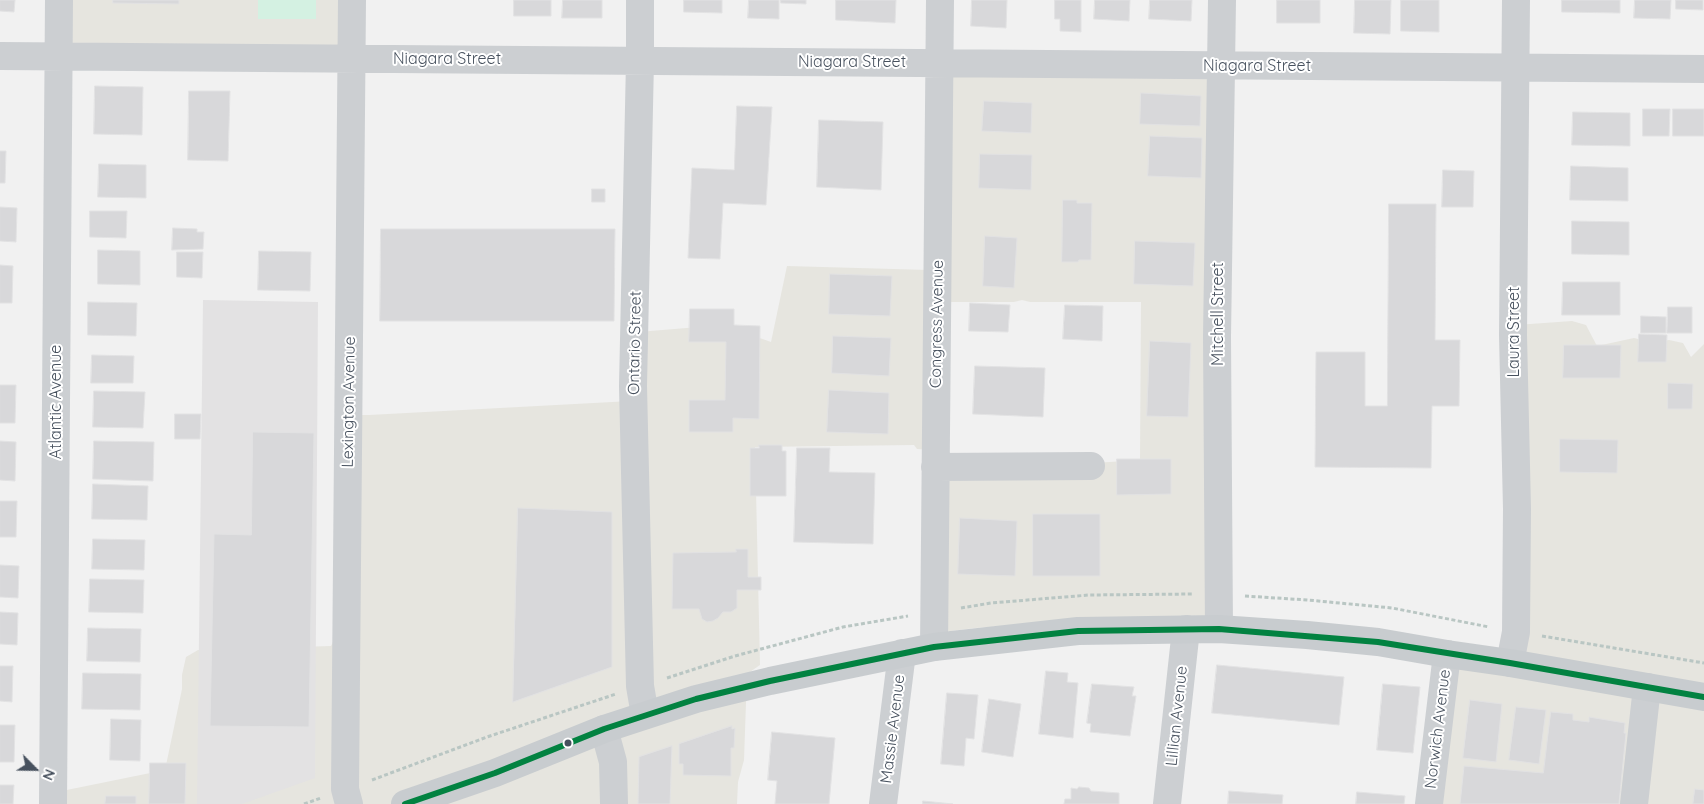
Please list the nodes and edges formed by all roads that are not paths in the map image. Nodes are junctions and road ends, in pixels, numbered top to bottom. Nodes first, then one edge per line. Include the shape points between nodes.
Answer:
1 (59, 0) edge
2 (352, 0) edge
3 (640, 0) edge
4 (940, 0) edge
5 (1222, 0) edge
6 (1516, 0) edge
7 (0, 56) edge
8 (58, 56) junction
9 (352, 58) junction
10 (640, 61) junction
11 (939, 63) junction
12 (1221, 65) junction
13 (1516, 67) junction
14 (1704, 69) edge
15 (1091, 466) dead end
16 (936, 467) junction
17 (1186, 628) junction
18 (1219, 629) junction
19 (934, 647) junction
20 (902, 653) junction
21 (1447, 654) junction
22 (1510, 663) junction
23 (1647, 687) junction
24 (1704, 696) edge
25 (645, 715) junction
26 (604, 729) junction
27 (53, 804) edge
28 (349, 804) edge
29 (405, 804) edge
30 (614, 804) edge
31 (883, 804) edge
32 (1167, 804) edge
33 (1429, 804) edge
34 (1634, 804) edge

1 - 8 street, Atlantic Avenue
2 - 9 street, Lexington Avenue
3 - 10 street, Ontario Street
4 - 11 street, Congress Avenue
5 - 12 street, Mitchell Street
6 - 13 street, Laura Street
7 - 8 street, Niagara Street
8 - 9 street, Niagara Street
8 - 27 street, Atlantic Avenue
9 - 10 street, Niagara Street
9 - 28 street, Lexington Avenue via 345,789
10 - 11 street, Niagara Street
10 - 25 street, Ontario Street via 634,386 640,686
11 - 12 street, Niagara Street
11 - 16 street, Congress Avenue
12 - 13 street, Niagara Street
12 - 18 street, Mitchell Street via 1217,337
13 - 14 street, Niagara Street
13 - 22 street, Laura Street via 1513,335 1517,537 1516,632
15 - 16 street
16 - 19 street, Congress Avenue
17 - 18 main road
17 - 19 main road via 1078,631
17 - 32 street, Lillian Avenue
18 - 21 main road via 1307,634
19 - 20 main road
20 - 25 main road via 761,683
20 - 31 street, Massie Avenue
21 - 22 main road
21 - 33 street, Norwich Avenue
22 - 23 main road
23 - 24 main road
23 - 34 street
25 - 26 main road
26 - 29 main road via 495,773
26 - 30 street via 613,762

